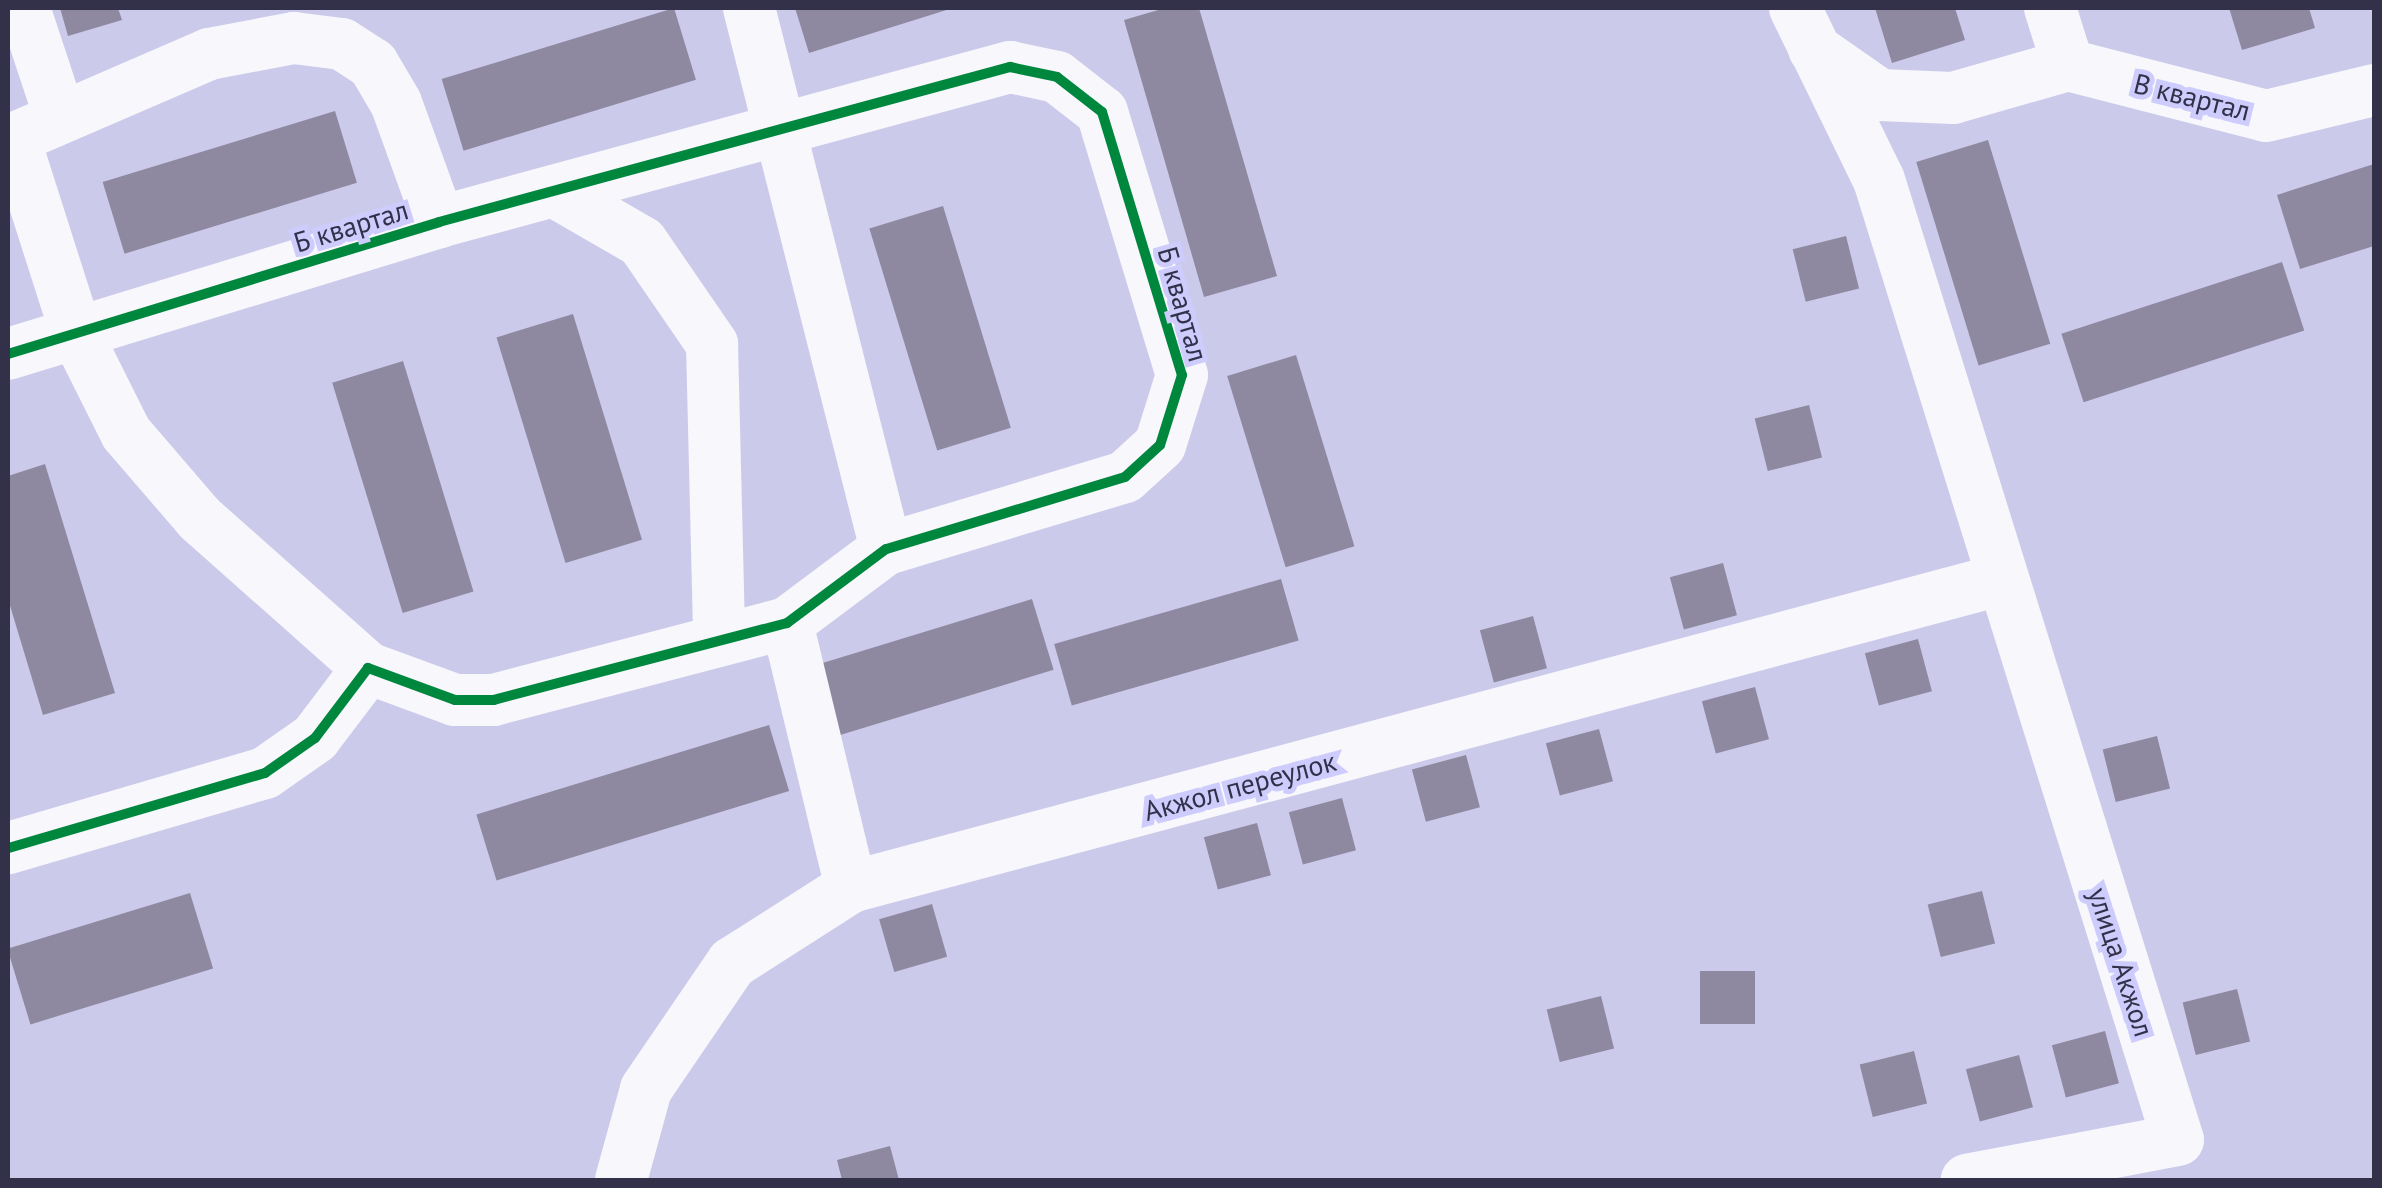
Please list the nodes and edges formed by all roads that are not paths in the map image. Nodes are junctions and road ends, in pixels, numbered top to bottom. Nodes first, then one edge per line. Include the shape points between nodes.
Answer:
1 (24, 8) edge
2 (749, 8) edge
3 (2050, 8) edge
4 (1802, 27) edge
5 (2068, 65) junction
6 (2374, 90) edge
7 (59, 114) junction
8 (776, 128) junction
9 (11, 140) edge
10 (557, 193) junction
11 (439, 222) junction
12 (77, 336) junction
13 (8, 354) edge
14 (886, 549) junction
15 (2003, 579) junction
16 (788, 623) junction
17 (720, 640) junction
18 (368, 668) junction
19 (8, 848) edge
20 (851, 887) junction
21 (621, 1180) edge
22 (1967, 1180) edge

1 - 7 street
2 - 8 street
3 - 5 street
4 - 5 street via 1880,96 1953,98
4 - 15 street via 1879,180
5 - 6 street, В квартал via 2266,116
7 - 9 street
7 - 11 street via 209,54 294,38 342,44 373,64 396,104
8 - 10 street, Б квартал
8 - 14 street
8 - 14 street, Б квартал via 1010,67 1057,76 1102,112 1182,375 1160,446 1125,477
9 - 12 street, Б квартал
10 - 11 street, Б квартал
10 - 17 street via 642,242 712,344
11 - 12 street, Б квартал
12 - 13 street, Б квартал
12 - 18 street, Б квартал via 126,433 199,518
14 - 16 street, Б квартал
15 - 20 street, Акжол переулок
15 - 22 street, улица Акжол via 2178,1140
16 - 17 street, Б квартал
16 - 20 street
17 - 18 street, Б квартал via 494,700 455,700
18 - 19 street via 315,738 266,773
20 - 21 street, Акжол переулок via 732,963 646,1089

